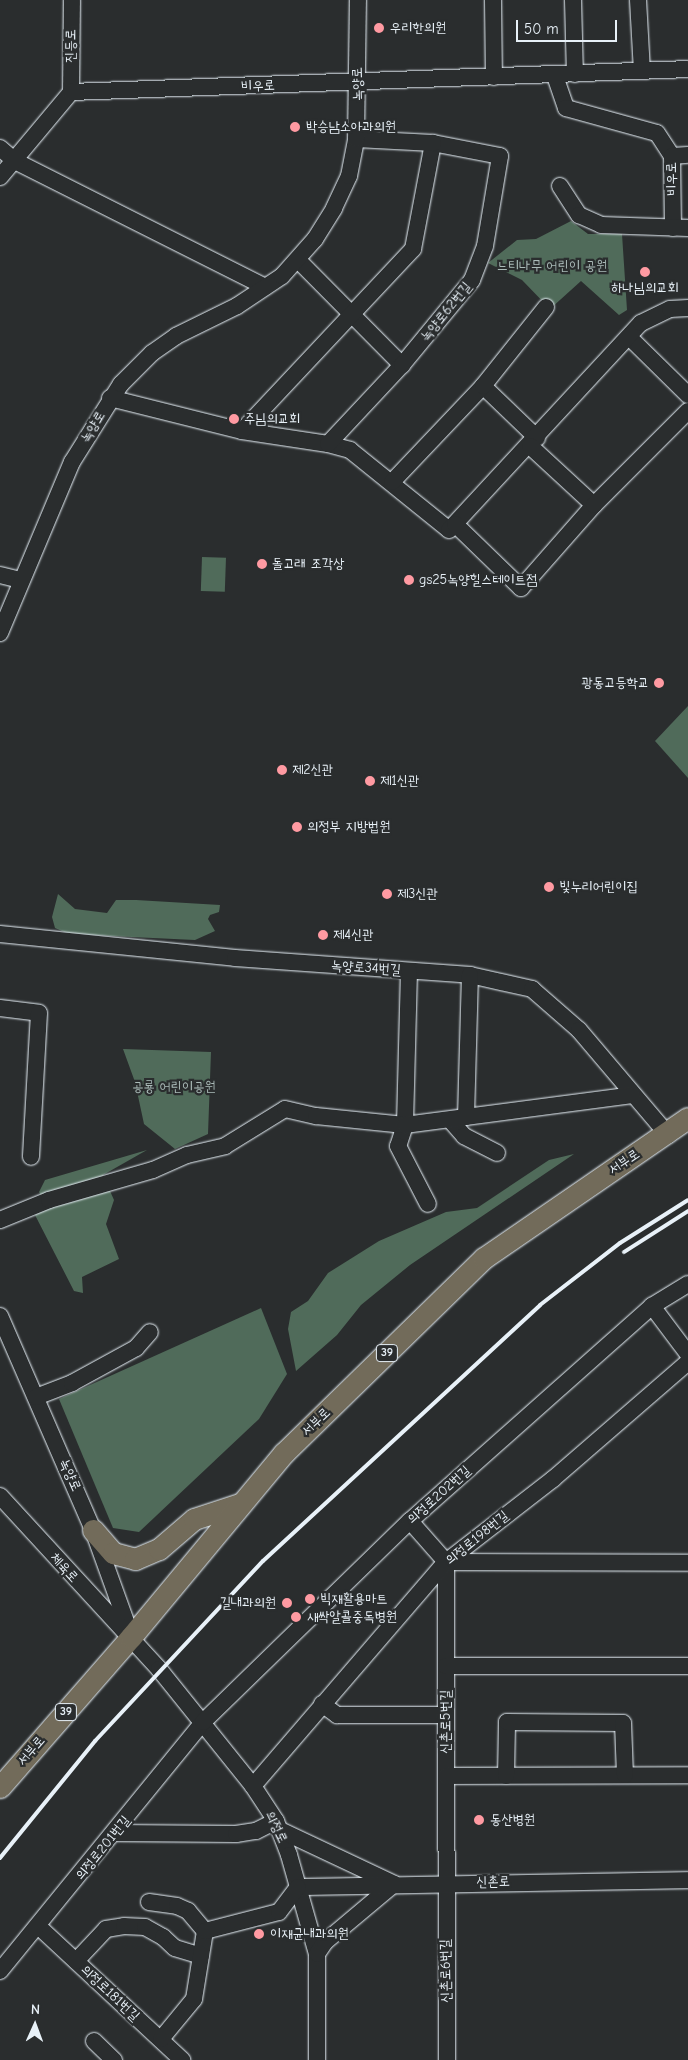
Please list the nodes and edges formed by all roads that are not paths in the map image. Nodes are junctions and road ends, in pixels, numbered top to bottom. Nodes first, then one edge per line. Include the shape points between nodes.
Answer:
1 (72, 0) edge
2 (358, 0) edge
3 (493, 0) edge
4 (573, 0) edge
5 (638, 0) edge
6 (688, 69) edge
7 (642, 71) junction
8 (575, 74) junction
9 (555, 76) junction
10 (494, 77) junction
11 (357, 82) junction
12 (71, 92) junction
13 (356, 139) junction
14 (433, 143) junction
15 (0, 148) edge
16 (680, 155) edge
17 (15, 161) junction
18 (0, 177) edge
19 (560, 186) dead end
20 (681, 228) edge
21 (298, 260) junction
22 (266, 287) junction
23 (546, 307) dead end
24 (688, 308) edge
25 (351, 316) junction
26 (629, 337) junction
27 (402, 365) junction
28 (483, 386) junction
29 (688, 394) edge
30 (110, 398) junction
31 (688, 411) edge
32 (242, 431) junction
33 (533, 442) junction
34 (328, 444) junction
35 (392, 482) junction
36 (594, 505) junction
37 (455, 524) junction
38 (0, 575) edge
39 (20, 580) junction
40 (0, 633) edge
41 (0, 934) edge
42 (409, 971) junction
43 (470, 975) junction
44 (0, 1008) edge
45 (632, 1095) junction
46 (688, 1118) edge
47 (459, 1119) junction
48 (405, 1125) junction
49 (668, 1135) junction
50 (497, 1154) dead end
51 (31, 1157) dead end
52 (428, 1204) dead end
53 (0, 1220) edge
54 (688, 1284) edge
55 (652, 1306) junction
56 (0, 1316) edge
57 (150, 1332) dead end
58 (688, 1354) edge
59 (688, 1362) edge
60 (36, 1397) junction
61 (0, 1496) edge
62 (240, 1504) junction
63 (410, 1521) junction
64 (94, 1530) junction
65 (446, 1562) junction
66 (688, 1563) edge
67 (131, 1637) junction
68 (446, 1666) junction
69 (688, 1666) edge
70 (322, 1704) junction
71 (446, 1715) junction
72 (203, 1722) junction
73 (625, 1775) junction
74 (688, 1775) edge
75 (446, 1776) junction
76 (506, 1776) junction
77 (253, 1786) junction
78 (0, 1787) edge
79 (278, 1825) junction
80 (115, 1833) junction
81 (688, 1880) edge
82 (445, 1883) junction
83 (394, 1884) junction
84 (298, 1887) junction
85 (149, 1902) dead end
86 (38, 1926) junction
87 (205, 1931) junction
88 (317, 1954) junction
89 (201, 1956) junction
90 (76, 1961) junction
91 (0, 1971) edge
92 (94, 2041) dead end
93 (163, 2049) edge
94 (114, 2060) edge
95 (182, 2060) edge
96 (317, 2060) edge
97 (447, 2060) edge

1 - 12 street, 진등로
2 - 11 street, 녹양로
3 - 10 street
4 - 8 street
5 - 7 street
6 - 7 street, 비우로
7 - 8 street, 비우로
8 - 9 street, 비우로
9 - 10 street, 비우로
9 - 16 street, 비우로 via 566,108 647,128
10 - 11 street, 비우로
11 - 12 street, 비우로
11 - 13 street, 녹양로
12 - 17 street
13 - 14 street, 녹양로62번길
13 - 21 street, 녹양로 via 349,176 334,208
14 - 25 street via 413,249
14 - 27 street, 녹양로62번길 via 500,156 485,246 472,280
15 - 17 street
16 - 20 street, 비우로
17 - 18 street
17 - 22 street
19 - 20 street, 비우로 via 579,215 601,225
21 - 22 street, 녹양로
21 - 25 street
22 - 30 street, 녹양로 via 152,353
23 - 28 street
24 - 26 street via 670,308 653,315
25 - 27 street
25 - 32 street
26 - 29 street
26 - 33 street
27 - 34 street, 녹양로62번길
28 - 33 street
28 - 35 street
30 - 32 street
30 - 39 street, 녹양로 via 72,462
31 - 36 street
32 - 34 street
33 - 36 street
33 - 37 street
34 - 35 street via 350,450
35 - 37 street via 449,530
36 - 37 street via 521,588
38 - 39 street
39 - 40 street, 녹양로
41 - 42 street, 녹양로34번길 via 235,958
42 - 43 street, 녹양로34번길
42 - 48 street
43 - 45 street, 녹양로34번길 via 532,989 579,1030
43 - 47 street
44 - 51 street via 39,1013
45 - 47 street
45 - 49 street, 녹양로34번길
46 - 49 main road, 서부로 / 39
47 - 48 street
47 - 50 street via 464,1136
48 - 52 street via 398,1146
48 - 53 street via 316,1116 285,1109 225,1146 187,1155 153,1170 49,1200
49 - 62 main road, 서부로 / 39 via 614,1168 484,1258 284,1453
54 - 55 street, 의정로202번길
55 - 58 street
55 - 63 street, 의정로202번길
56 - 60 street, 녹양로
57 - 60 street via 136,1348 72,1383
59 - 65 street, 의정로198번길 via 553,1479
60 - 64 street, 녹양로
61 - 67 street, 체육로
62 - 64 main road via 194,1519 159,1549 135,1559 113,1553
62 - 67 main road, 서부로 / 39
63 - 65 street
63 - 72 street, 의정로202번길
64 - 67 street, 녹양로
65 - 66 street
65 - 68 street, 신촌로5번길
65 - 70 street, 의정로198번길
67 - 72 street, 의정로
67 - 78 main road, 서부로 / 39
68 - 69 street
68 - 71 street, 신촌로5번길
70 - 71 street via 337,1715
70 - 77 street, 의정로198번길
71 - 75 street, 신촌로5번길
72 - 77 street, 의정로
72 - 80 street, 의정로201번길
73 - 74 street
73 - 76 street
73 - 76 street via 623,1723 507,1722
75 - 76 street
75 - 82 street, 신촌로5번길
77 - 79 street, 의정로
79 - 80 street via 236,1834
79 - 83 street
79 - 84 street, 의정로
80 - 86 street, 의정로201번길
81 - 82 street, 신촌로
82 - 83 street, 신촌로
82 - 97 street, 신촌로6번길
83 - 84 street, 신촌로
83 - 88 street via 325,1942
84 - 87 street via 279,1912
84 - 88 street, 의정로
85 - 87 street via 188,1911
86 - 90 street, 의정로181번길
86 - 91 street, 의정로201번길
87 - 89 street
88 - 96 street, 의정로
89 - 90 street via 175,1948 144,1927 124,1926 106,1930
89 - 93 street via 194,1999
90 - 93 street, 의정로181번길
92 - 94 street
93 - 95 street, 의정로181번길

